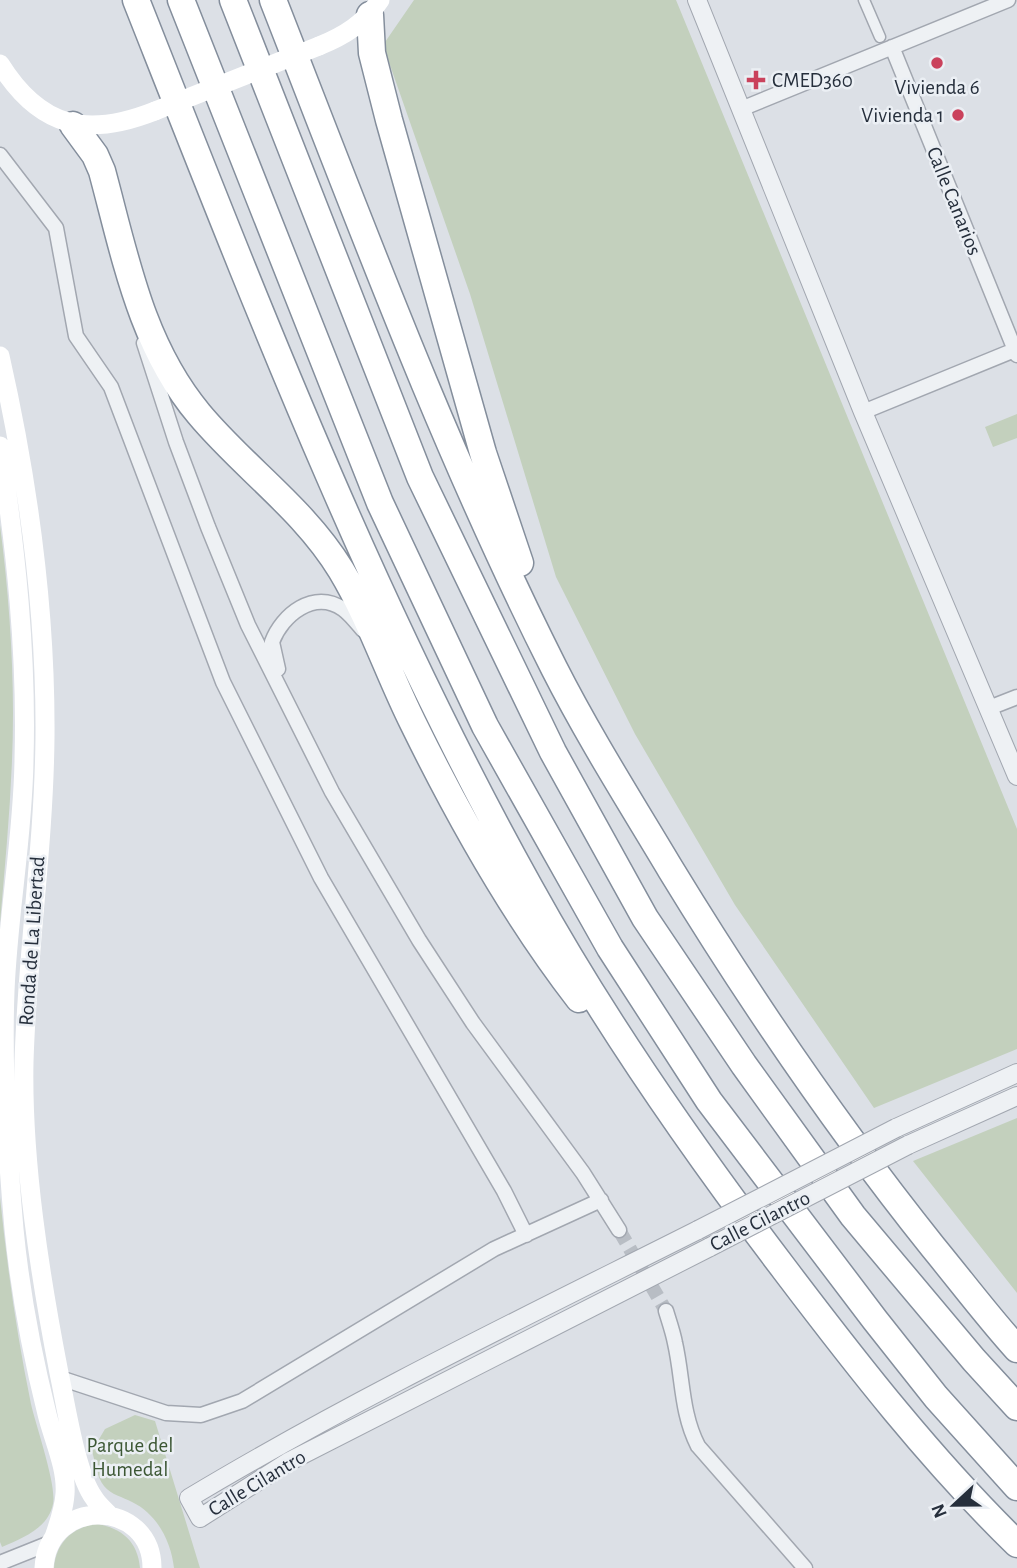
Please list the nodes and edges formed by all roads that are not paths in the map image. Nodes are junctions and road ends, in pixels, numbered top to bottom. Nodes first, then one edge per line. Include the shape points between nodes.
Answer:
1 (136, 0) edge
2 (181, 0) edge
3 (233, 0) edge
4 (273, 0) edge
5 (697, 0) edge
6 (864, 0) edge
7 (1008, 0) edge
8 (375, 8) edge
9 (880, 37) dead end
10 (892, 47) junction
11 (0, 64) edge
12 (741, 109) junction
13 (73, 125) junction
14 (0, 155) edge
15 (129, 276) junction
16 (1016, 351) edge
17 (0, 356) edge
18 (863, 412) junction
19 (0, 446) edge
20 (389, 671) junction
21 (1017, 697) edge
22 (989, 708) junction
23 (303, 732) junction
24 (611, 771) junction
25 (1017, 776) edge
26 (1017, 1073) edge
27 (1017, 1096) edge
28 (662, 1100) junction
29 (601, 1200) junction
30 (619, 1230) tunnel mouth
31 (526, 1236) junction
32 (666, 1311) tunnel mouth
33 (1012, 1341) edge
34 (60, 1378) junction
35 (1017, 1406) edge
36 (1015, 1486) edge
37 (110, 1516) junction
38 (993, 1521) junction
39 (52, 1540) junction
40 (1017, 1544) edge
41 (0, 1563) edge
42 (43, 1567) edge
43 (152, 1568) edge
44 (805, 1568) edge
45 (1016, 1568) edge

1 - 28 highway via 320,457 385,604 531,890
2 - 36 highway via 380,503 491,738 610,948 709,1101 882,1330
3 - 35 highway via 420,477 553,752 638,906 744,1065 853,1216
4 - 24 highway via 472,495 555,669
5 - 12 street
6 - 9 street
7 - 10 street
8 - 13 main road, bridge via 339,38 132,120
8 - 24 highway via 372,53 385,107 484,453 521,566
10 - 12 street
10 - 16 street, Calle Canarios
11 - 13 main road via 32,103
12 - 18 street
13 - 15 highway via 102,171
14 - 31 street via 56,228 76,336 111,387 229,695 321,878 505,1191
15 - 20 highway via 147,327 175,383 221,439 319,540 352,589
15 - 23 street via 152,373 208,527 248,625
16 - 18 street
17 - 34 main road, Ronda de La Libertad via 26,485 44,677 45,738 24,1066 36,1233
18 - 22 street
19 - 39 main road, Ronda de La Libertad via 16,554 25,707 21,817 5,990 7,1135 24,1298 66,1492
20 - 23 street via 362,628 342,608 328,603 297,609 283,620 272,642
20 - 28 highway via 448,791 516,909 607,1037
21 - 22 street
22 - 25 street
23 - 29 street via 361,844 419,940
24 - 33 highway via 728,963 814,1091 907,1215
26 - 27 street, Calle Cilantro, bridge via 896,1128 354,1404 189,1498 200,1518 288,1462 908,1145
28 - 38 highway via 850,1356
29 - 30 street
29 - 31 street
31 - 34 street via 494,1249 242,1401 201,1415 166,1413
32 - 44 street via 690,1431 698,1446
34 - 37 main road, Ronda de La Libertad via 87,1486
37 - 39 main road via 85,1516 62,1527
37 - 43 main road via 138,1532 147,1545
38 - 40 highway
38 - 45 highway
39 - 41 street
39 - 42 main road, Ronda de La Libertad

